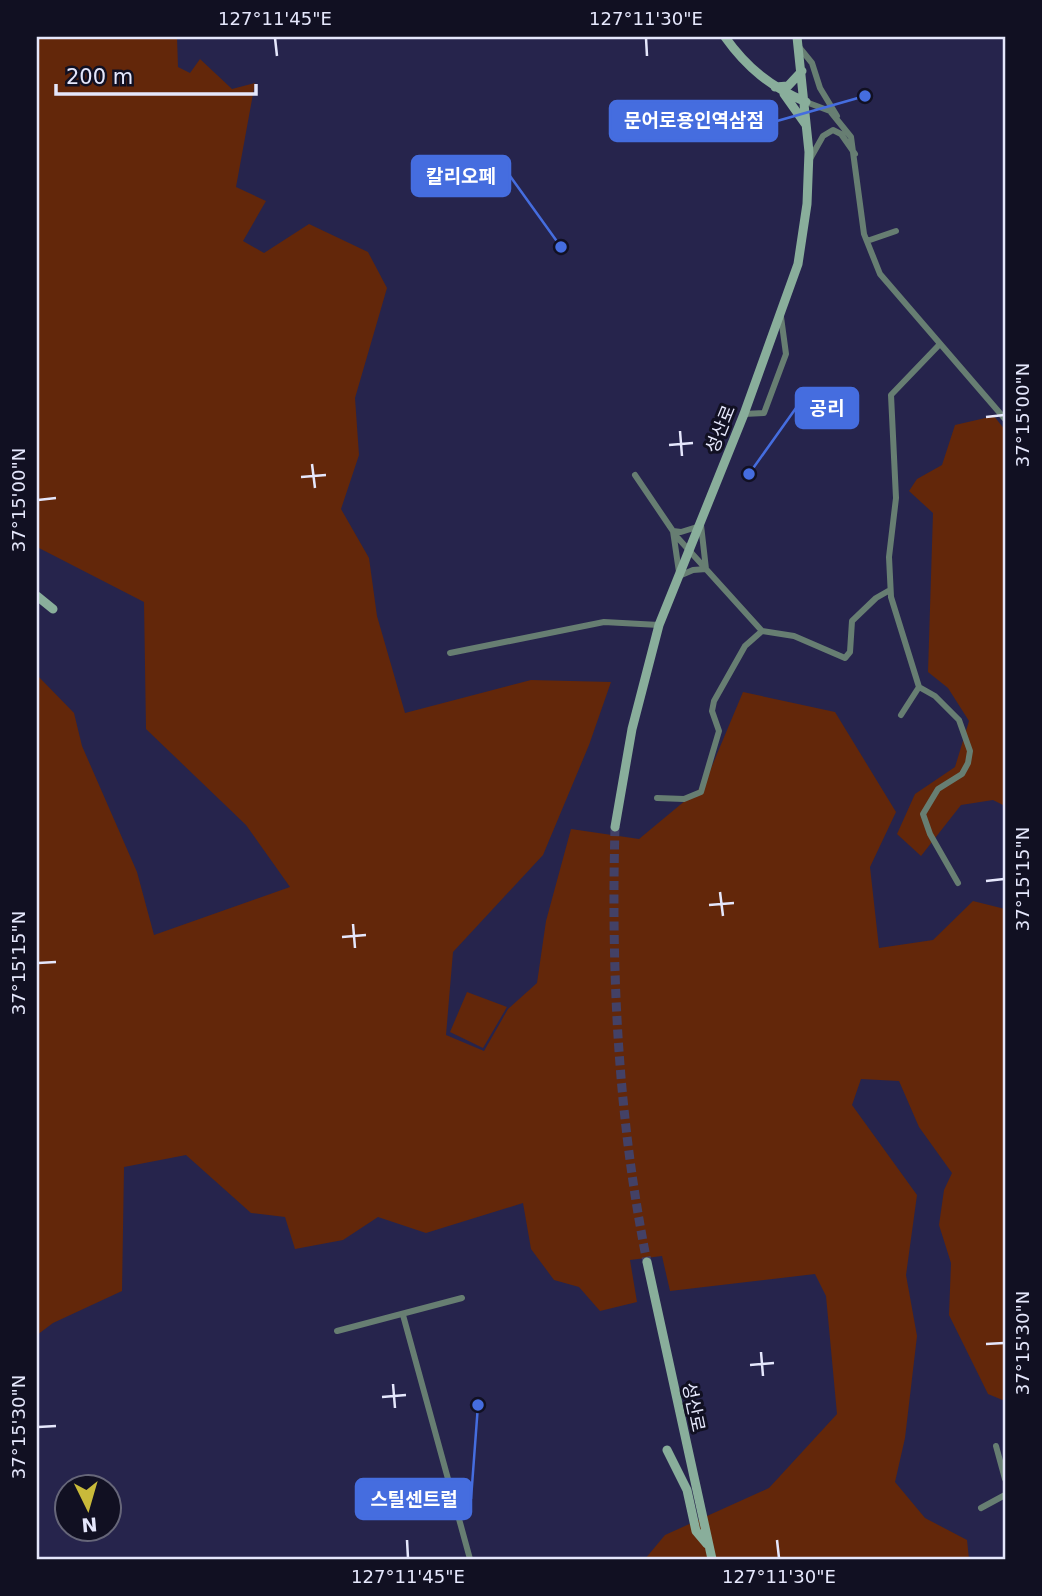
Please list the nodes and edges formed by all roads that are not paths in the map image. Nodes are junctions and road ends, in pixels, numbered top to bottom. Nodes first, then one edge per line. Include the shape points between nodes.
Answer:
1 (725, 37) edge
2 (797, 37) edge
3 (799, 47) junction
4 (802, 71) junction
5 (778, 90) junction
6 (806, 102) junction
7 (838, 118) junction
8 (807, 127) junction
9 (856, 155) junction
10 (809, 161) junction
11 (896, 231) dead end
12 (867, 242) junction
13 (780, 313) junction
14 (939, 345) junction
15 (744, 414) junction
16 (1005, 419) edge
17 (635, 475) dead end
18 (699, 523) junction
19 (673, 531) junction
20 (688, 549) junction
21 (706, 569) junction
22 (678, 575) junction
23 (890, 590) junction
24 (37, 596) edge
25 (54, 609) dead end
26 (659, 625) junction
27 (762, 631) junction
28 (450, 653) dead end
29 (919, 687) junction
30 (901, 715) dead end
31 (657, 798) dead end
32 (615, 827) tunnel mouth
33 (958, 883) dead end
34 (647, 1262) tunnel mouth
35 (462, 1298) dead end
36 (403, 1315) junction
37 (337, 1331) dead end
38 (996, 1446) dead end
39 (667, 1450) dead end
40 (1005, 1479) edge
41 (1005, 1495) edge
42 (981, 1508) dead end
43 (709, 1545) junction
44 (470, 1559) edge
45 (712, 1559) edge

1 - 5 main road via 748,66
2 - 3 main road, 성산로
3 - 4 main road, 성산로
3 - 7 street via 812,63
4 - 5 main road
4 - 6 main road, 성산로
5 - 6 main road
5 - 8 main road
6 - 7 street
6 - 8 main road, 성산로
7 - 9 street
8 - 10 main road, 성산로
9 - 10 street via 833,130 823,136
9 - 12 street
10 - 13 main road, 성산로 via 798,264
11 - 12 street
12 - 14 street via 880,274
13 - 15 main road, 성산로
13 - 15 street via 786,354 764,413
14 - 16 street
14 - 23 street via 891,395 896,498
15 - 18 main road, 성산로
17 - 19 street
18 - 19 street
18 - 20 main road, 성산로
18 - 21 street
19 - 20 street
19 - 22 street
20 - 21 street
20 - 22 main road, 성산로
21 - 22 street
21 - 27 street
22 - 26 main road, 성산로
23 - 27 street via 852,621 850,652 845,658 794,636
23 - 29 street
24 - 25 main road
26 - 28 street via 604,622
26 - 32 main road, 성산로 via 632,729
27 - 31 street via 746,646 715,701 712,711 719,731 701,792 684,799
29 - 30 street
29 - 33 street via 959,720 970,751 962,774 938,789 923,814
34 - 43 main road, 성산로
35 - 36 street
36 - 37 street
36 - 44 street
38 - 40 street
39 - 43 main road via 687,1490 696,1531
41 - 42 street
43 - 45 main road, 성산로

